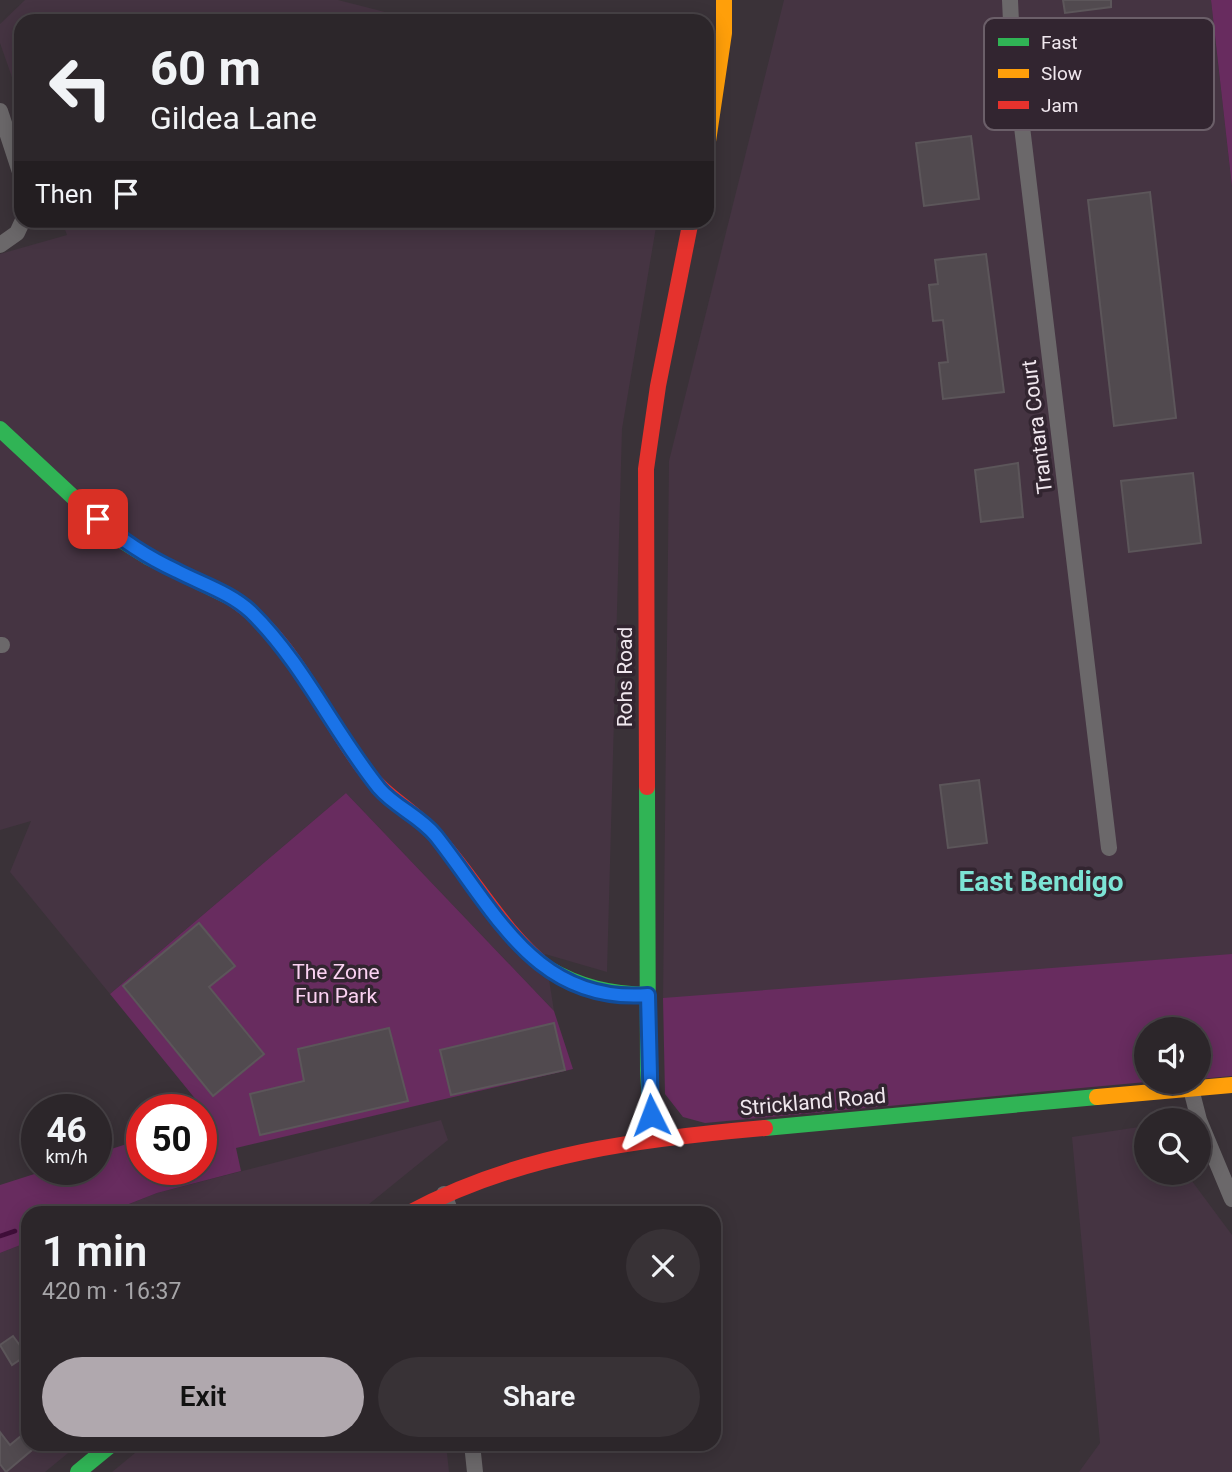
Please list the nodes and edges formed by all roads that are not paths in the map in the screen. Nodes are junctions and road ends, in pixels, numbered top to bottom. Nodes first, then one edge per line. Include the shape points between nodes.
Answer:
1 (724, 0) edge
2 (1010, 0) edge
3 (714, 18) edge
4 (1011, 18) edge
5 (720, 73) junction
6 (714, 108) edge
7 (0, 111) edge
8 (1022, 130) edge
9 (14, 154) edge
10 (19, 228) edge
11 (689, 228) edge
12 (0, 245) edge
13 (0, 429) edge
14 (1109, 848) dead end
15 (648, 995) junction
16 (1232, 1085) edge
17 (1211, 1087) edge
18 (1136, 1094) edge
19 (652, 1138) junction
20 (1211, 1155) edge
21 (444, 1194) junction
22 (1232, 1199) edge
23 (424, 1206) edge
24 (448, 1206) edge
25 (104, 1451) edge
26 (473, 1451) edge
27 (78, 1472) edge
28 (475, 1472) edge

1 - 5 main road
2 - 4 street, Trantara Court
3 - 5 main road
5 - 6 main road
7 - 9 street
8 - 14 street, Trantara Court
10 - 12 street
11 - 15 main road, Rohs Road via 646,469
13 - 15 main road via 131,547 237,600 252,614 298,670 382,791 427,826 535,962 588,991
15 - 19 main road, Rohs Road
16 - 17 main road, Strickland Road
18 - 19 main road, Strickland Road
19 - 21 main road, Strickland Road via 553,1155
20 - 22 street
21 - 23 main road, Strickland Road
21 - 24 street
25 - 27 main road
26 - 28 street

